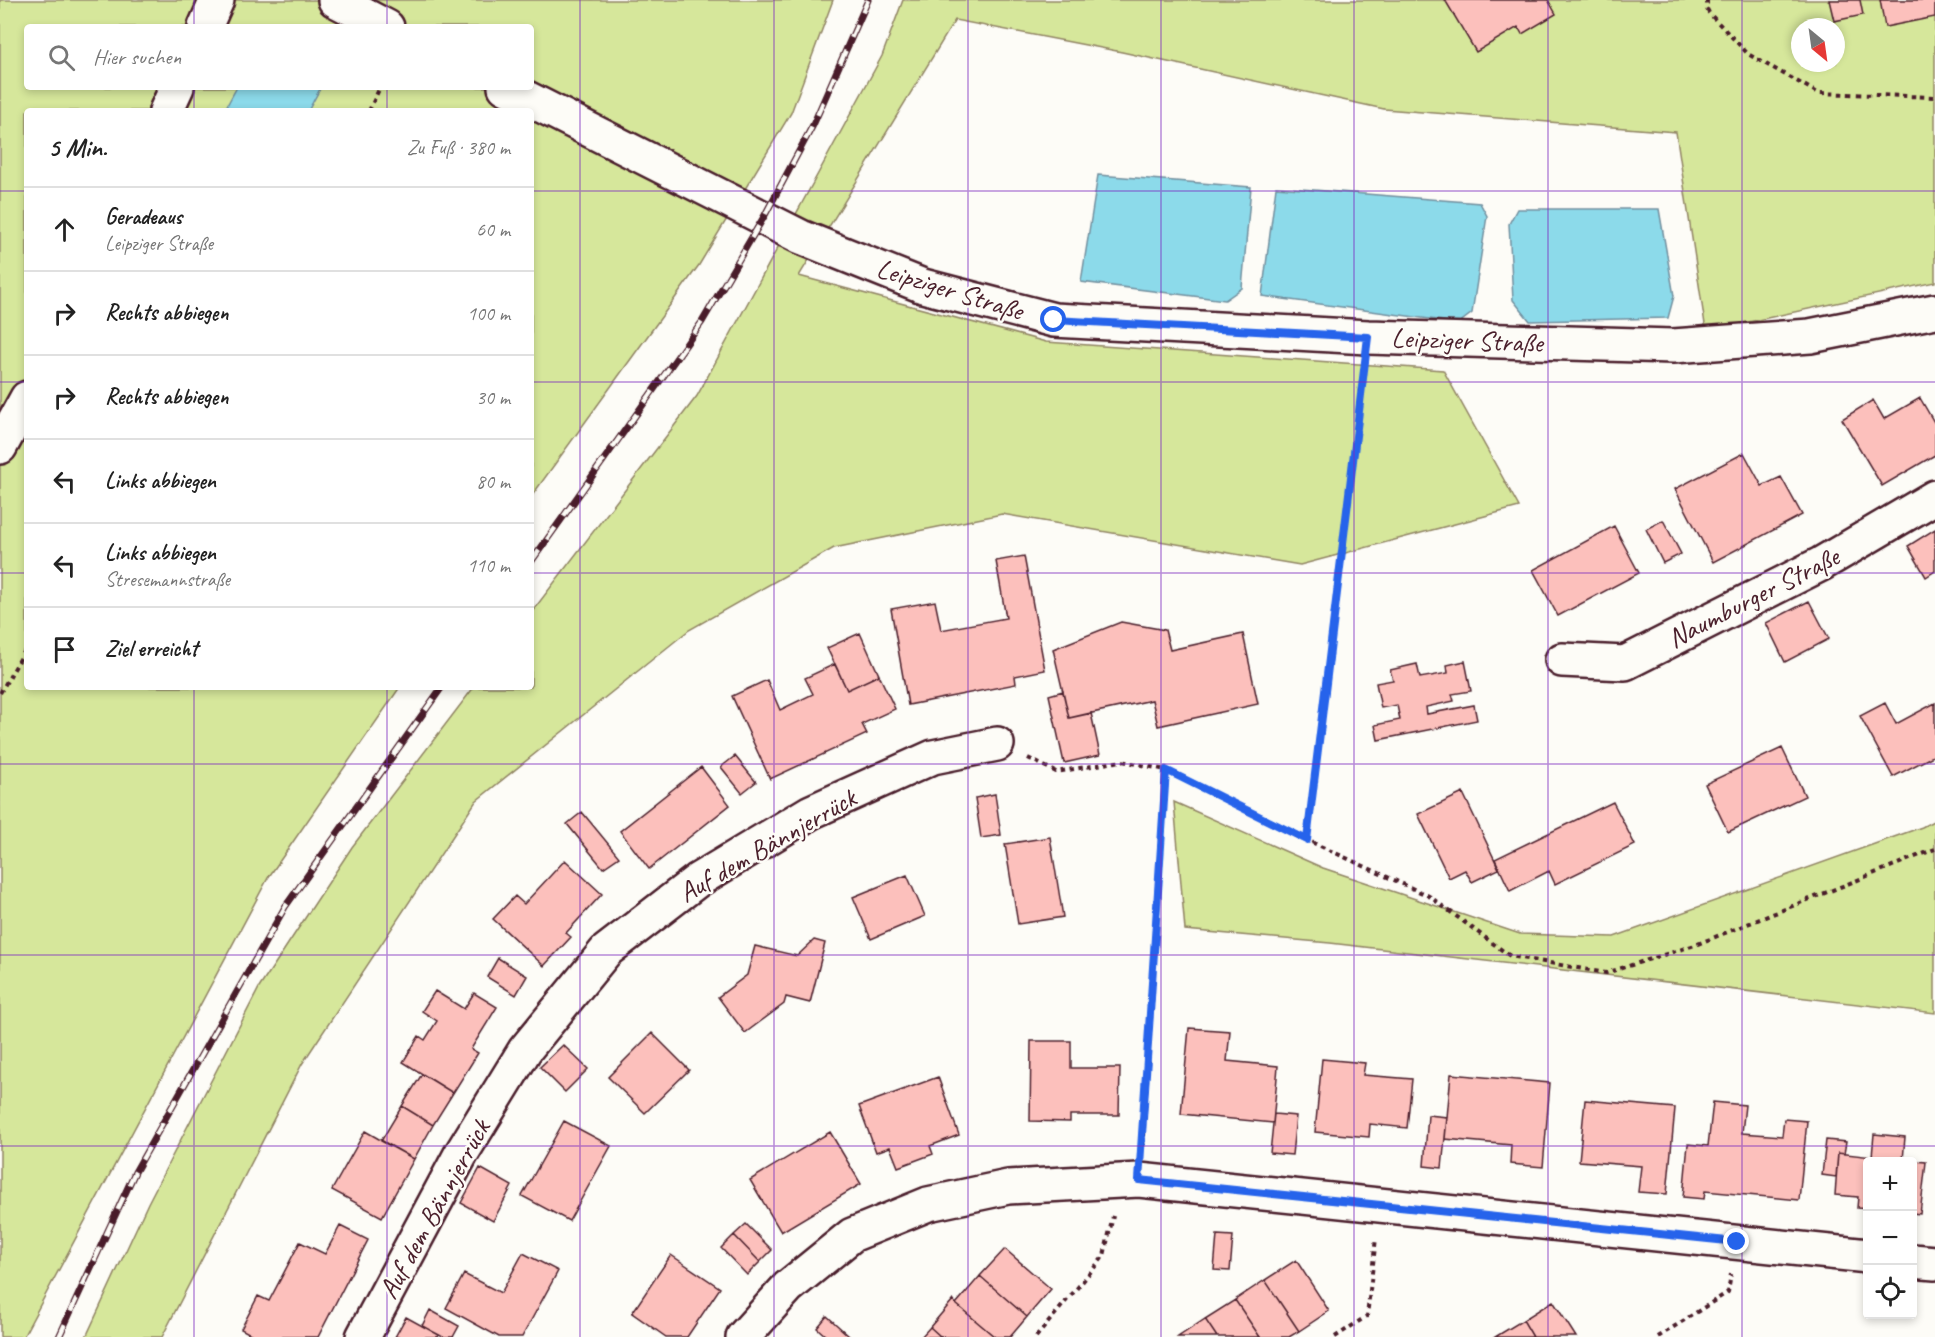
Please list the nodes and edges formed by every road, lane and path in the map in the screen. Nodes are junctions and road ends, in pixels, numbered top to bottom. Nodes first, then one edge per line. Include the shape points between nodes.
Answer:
1 (217, 0) edge
2 (335, 0) edge
3 (1707, 0) edge
4 (206, 24) edge
5 (381, 24) edge
6 (176, 90) edge
7 (379, 90) edge
8 (511, 90) edge
9 (1935, 97) edge
10 (167, 108) edge
11 (370, 108) edge
12 (1935, 311) edge
13 (1368, 337) junction
14 (24, 403) edge
15 (0, 447) edge
16 (1935, 497) edge
17 (24, 652) edge
18 (1562, 660) dead end
19 (0, 693) edge
20 (997, 744) joint
21 (1166, 770) junction
22 (1307, 840) junction
23 (1935, 849) edge
24 (1139, 1180) junction
25 (1113, 1220) dead end
26 (1377, 1234) dead end
27 (1863, 1255) edge
28 (1917, 1261) edge
29 (1935, 1263) edge
30 (1728, 1292) dead end
31 (363, 1337) edge
32 (743, 1337) edge
33 (1036, 1337) edge
34 (1335, 1337) edge
35 (1658, 1337) edge

1 - 4 street
2 - 5 street
3 - 9 path via 1709,13 1748,54 1818,93
6 - 10 street
7 - 11 path
8 - 13 street, Leipziger Straße via 801,237 923,286 1054,320
12 - 13 street, Leipziger Straße via 1810,336 1673,346
13 - 22 path
14 - 15 street
16 - 18 street, Naumburger Straße via 1821,564 1625,663
17 - 19 path
20 - 21 path via 1056,772 1122,761
20 - 31 street, Auf dem Bännjerrück via 933,757 811,812 698,880 606,951 525,1050 461,1154
21 - 22 path
21 - 24 path
22 - 23 path via 1429,896 1510,956 1606,973 1695,945
24 - 27 street
24 - 32 street via 1008,1186 928,1204 852,1235 788,1287
25 - 33 path via 1104,1256
26 - 34 path via 1367,1316
28 - 29 street
30 - 35 path

